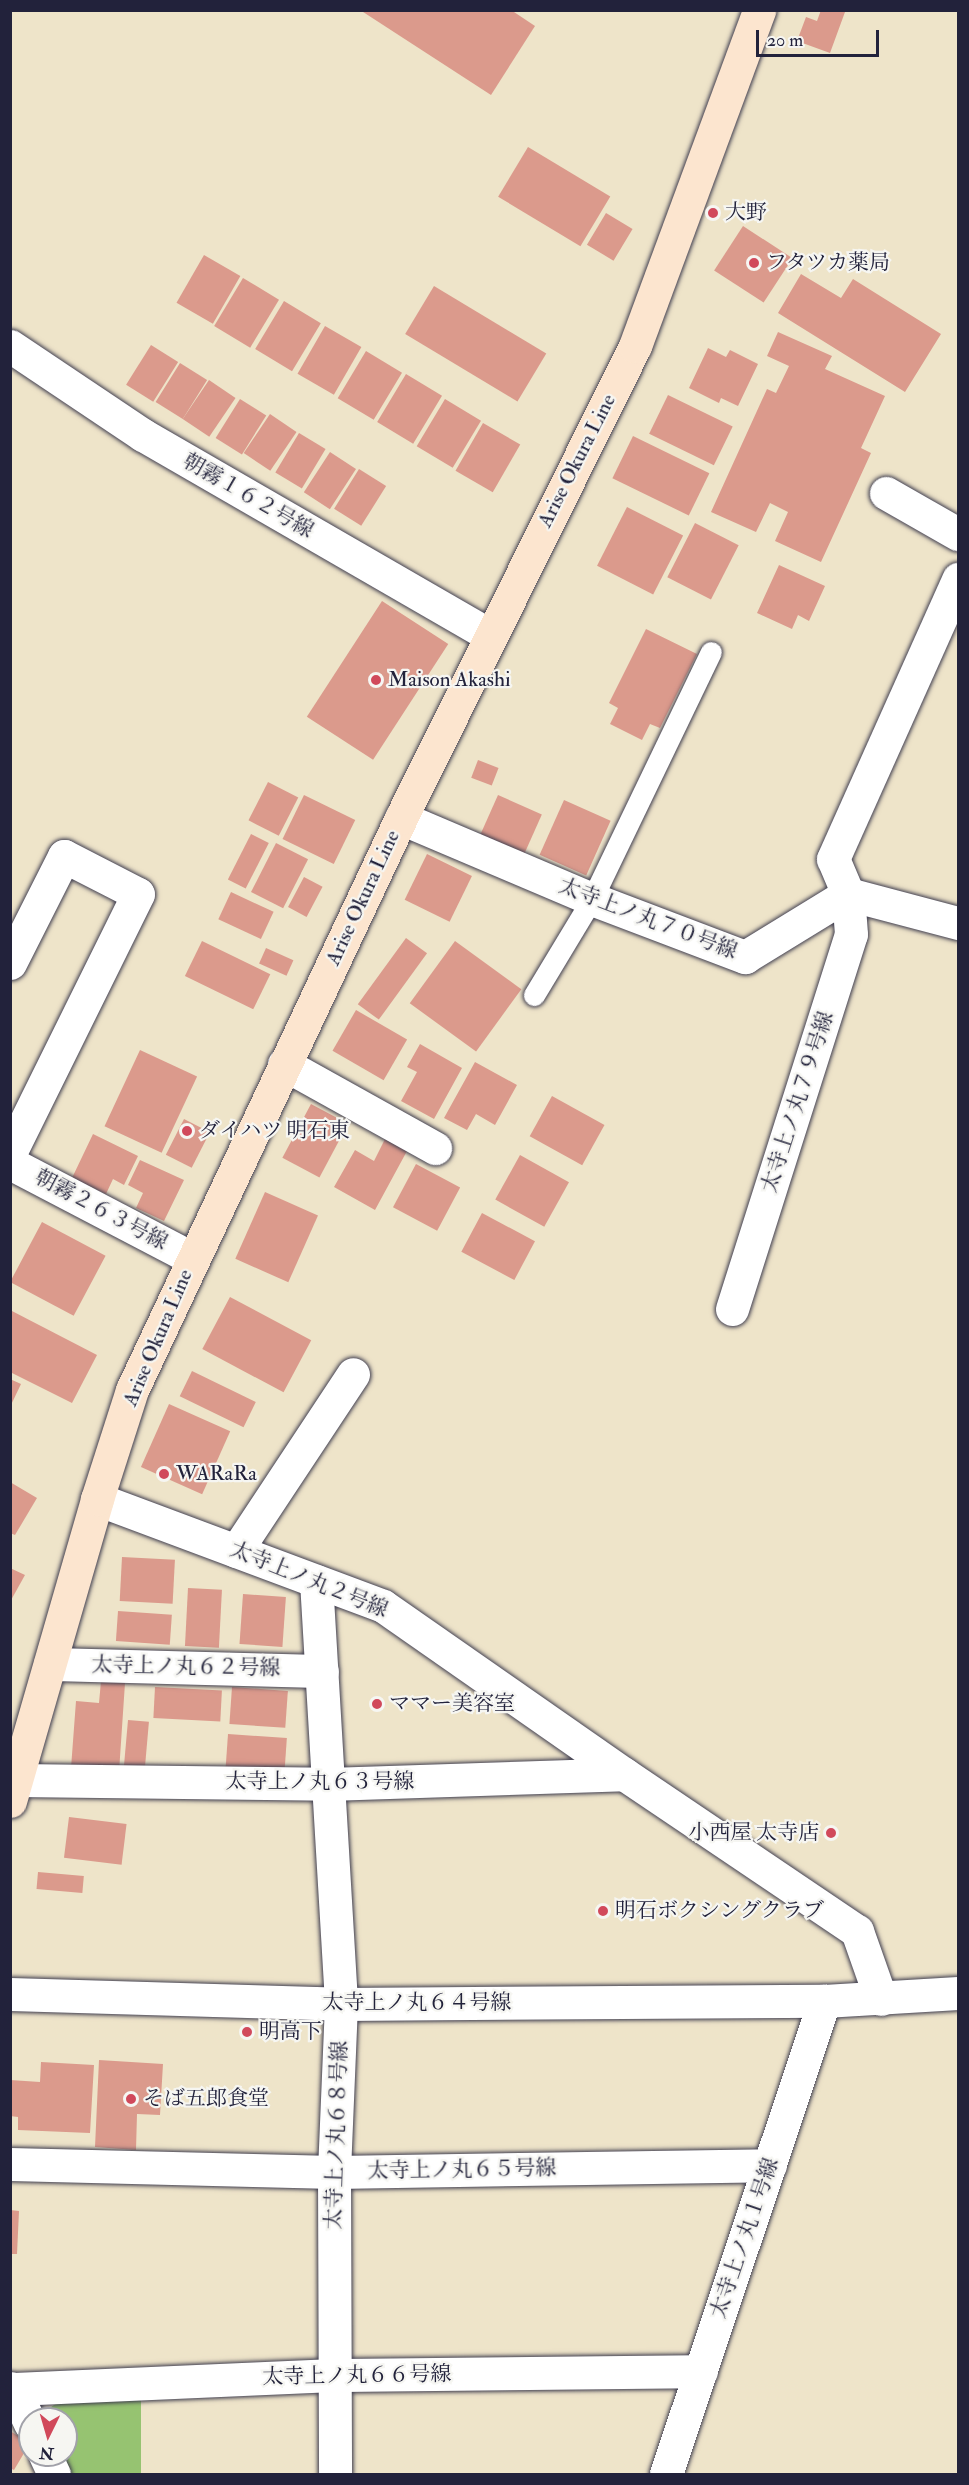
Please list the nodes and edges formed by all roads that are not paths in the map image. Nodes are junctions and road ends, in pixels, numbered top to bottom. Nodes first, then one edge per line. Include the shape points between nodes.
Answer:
1 (759, 10) edge
2 (10, 346) edge
3 (886, 493) dead end
4 (958, 534) edge
5 (958, 579) edge
6 (490, 635) junction
7 (711, 652) dead end
8 (401, 818) junction
9 (848, 894) junction
10 (591, 898) junction
11 (958, 923) edge
12 (10, 963) edge
13 (534, 995) dead end
14 (284, 1064) junction
15 (435, 1148) dead end
16 (10, 1154) edge
17 (10, 1163) edge
18 (192, 1258) junction
19 (732, 1309) dead end
20 (353, 1374) dead end
21 (98, 1499) junction
22 (236, 1551) junction
23 (316, 1581) junction
24 (50, 1664) junction
25 (322, 1671) junction
26 (624, 1774) junction
27 (328, 1784) junction
28 (13, 1790) edge
29 (958, 1993) edge
30 (10, 1994) edge
31 (881, 1999) junction
32 (824, 2001) junction
33 (341, 2004) junction
34 (10, 2164) edge
35 (770, 2165) junction
36 (334, 2172) junction
37 (701, 2371) junction
38 (334, 2375) junction
39 (12, 2388) edge
40 (22, 2407) edge
41 (335, 2475) edge
42 (666, 2475) edge

1 - 6 main road, Arise Okura Line via 635,346
2 - 6 street, 朝霧１６２号線 via 143,435
3 - 4 street
5 - 9 street, 太寺上ノ丸７９号線 via 833,859
6 - 8 main road, Arise Okura Line
7 - 10 lane
8 - 10 street, 太寺上ノ丸７０号線
8 - 14 main road, Arise Okura Line
9 - 10 street, 太寺上ノ丸７０号線 via 745,957
9 - 11 street
9 - 19 street, 太寺上ノ丸７９号線 via 851,934
10 - 13 lane
12 - 16 street via 64,856 138,894
14 - 15 street
14 - 18 main road, Arise Okura Line
17 - 18 street, 朝霧２６３号線
18 - 21 main road, Arise Okura Line via 132,1390
20 - 22 street
21 - 22 street, 太寺上ノ丸２号線
21 - 24 main road, Arise Okura Line
22 - 23 street, 太寺上ノ丸２号線
23 - 25 street, 太寺上ノ丸６８号線
23 - 26 street, 太寺上ノ丸２号線 via 383,1606
24 - 25 street, 太寺上ノ丸６２号線
24 - 28 main road, Arise Okura Line
25 - 27 street, 太寺上ノ丸６８号線
26 - 27 street, 太寺上ノ丸６３号線
26 - 31 street, 太寺上ノ丸２号線 via 857,1931
27 - 28 street, 太寺上ノ丸６３号線
27 - 33 street, 太寺上ノ丸６８号線
29 - 31 street
30 - 33 street, 太寺上ノ丸６４号線
31 - 32 street, 太寺上ノ丸６４号線
32 - 33 street, 太寺上ノ丸６４号線
32 - 35 street, 太寺上ノ丸１号線
33 - 36 street, 太寺上ノ丸６８号線
34 - 36 street, 太寺上ノ丸６５号線
35 - 36 street, 太寺上ノ丸６５号線
35 - 37 street, 太寺上ノ丸１号線
36 - 38 street, 太寺上ノ丸６８号線
37 - 38 street, 太寺上ノ丸６６号線
37 - 42 street, 太寺上ノ丸１号線
38 - 39 street, 太寺上ノ丸６６号線
38 - 41 street, 太寺上ノ丸６８号線
39 - 40 street

